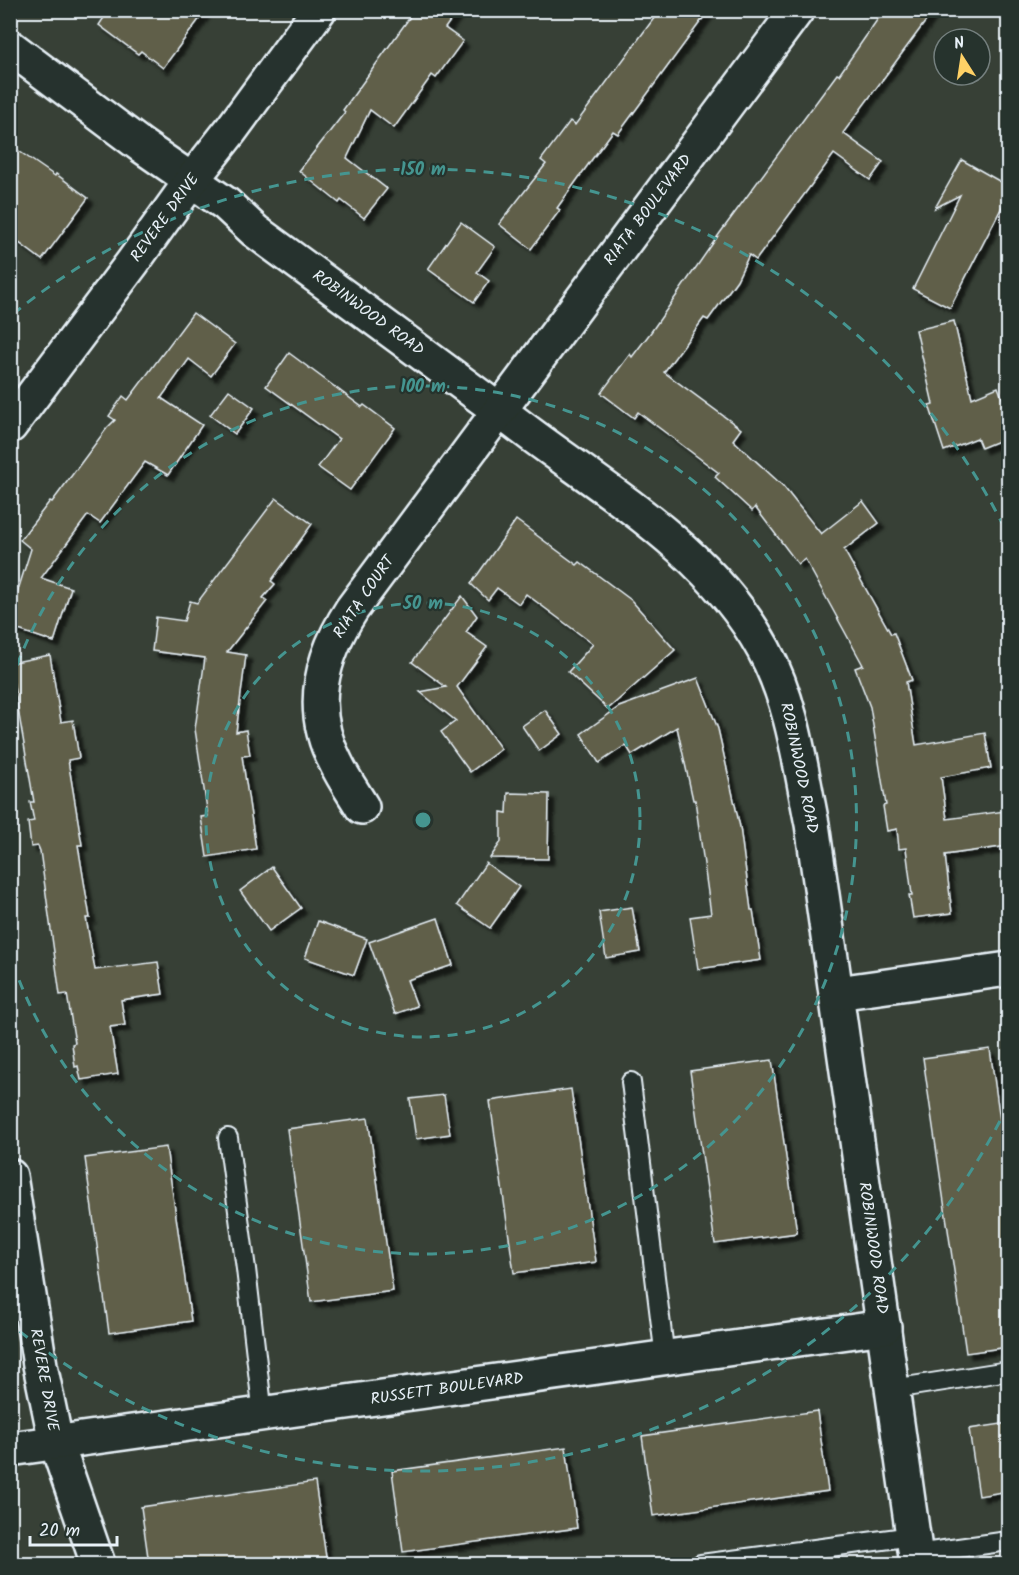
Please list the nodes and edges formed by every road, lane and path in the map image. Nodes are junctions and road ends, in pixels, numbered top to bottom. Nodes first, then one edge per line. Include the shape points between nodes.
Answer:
1 (319, 10) edge
2 (796, 10) edge
3 (10, 47) edge
4 (191, 180) junction
5 (499, 409) junction
6 (10, 426) edge
7 (362, 807) dead end
8 (1008, 969) edge
9 (837, 993) junction
10 (631, 1082) dead end
11 (228, 1138) dead end
12 (10, 1176) edge
13 (884, 1327) junction
14 (665, 1358) junction
15 (1008, 1371) edge
16 (892, 1389) junction
17 (263, 1415) junction
18 (56, 1442) junction
19 (10, 1449) edge
20 (1008, 1541) edge
21 (916, 1552) edge
22 (98, 1564) edge
23 (701, 1564) edge

1 - 4 street, REVERE DRIVE
2 - 5 street, RIATA BOULEVARD
3 - 4 street, ROBINWOOD ROAD
4 - 5 street, ROBINWOOD ROAD
4 - 6 street, REVERE DRIVE
5 - 7 street, RIATA COURT via 339,628 322,671 319,697 324,732 334,761
5 - 9 street, ROBINWOOD ROAD via 625,501 695,561 746,620 764,651 791,717 812,824
8 - 9 street
9 - 13 street, ROBINWOOD ROAD
10 - 14 lane
11 - 17 lane
12 - 18 street, REVERE DRIVE
13 - 14 street, RUSSETT BOULEVARD
13 - 16 street, ROBINWOOD ROAD
14 - 17 street, RUSSETT BOULEVARD
15 - 16 lane
16 - 21 street, ROBINWOOD ROAD
17 - 18 street, RUSSETT BOULEVARD
18 - 19 street, RUSSETT BOULEVARD
18 - 22 street, REVERE DRIVE
20 - 21 lane
21 - 23 lane

